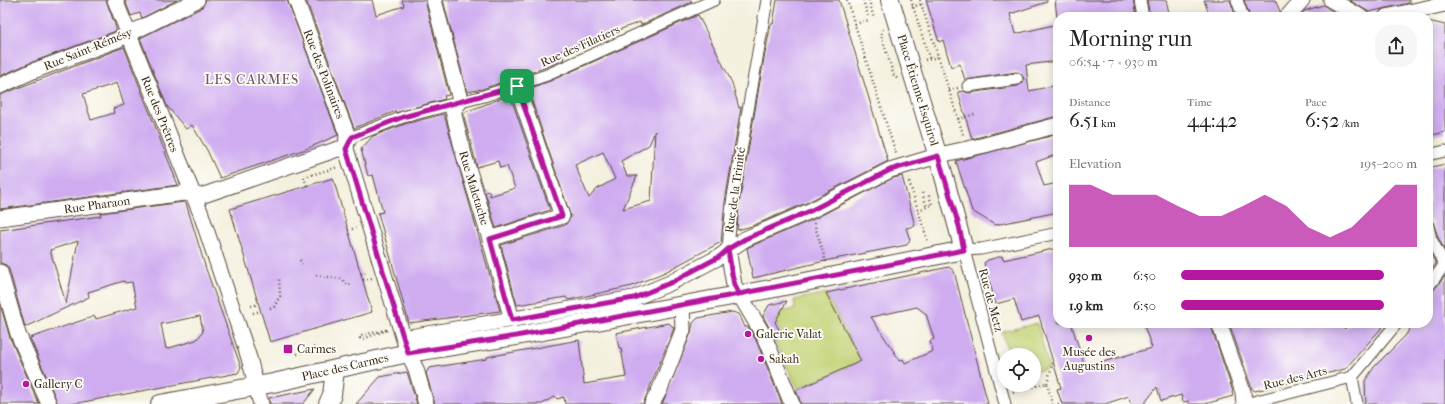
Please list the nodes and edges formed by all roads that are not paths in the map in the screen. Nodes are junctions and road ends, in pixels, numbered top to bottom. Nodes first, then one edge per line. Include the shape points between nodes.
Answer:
1 (115, 0) edge
2 (196, 0) edge
3 (296, 0) edge
4 (434, 0) edge
5 (714, 0) edge
6 (768, 0) edge
7 (890, 0) edge
8 (1140, 0) edge
9 (1237, 0) edge
10 (1302, 0) edge
11 (1331, 0) edge
12 (702, 2) edge
13 (1445, 4) edge
14 (1142, 12) edge
15 (1241, 12) edge
16 (1291, 12) edge
17 (1352, 12) edge
18 (1409, 12) edge
19 (128, 34) junction
20 (1017, 79) dead end
21 (0, 86) edge
22 (517, 86) junction
23 (968, 86) dead end
24 (459, 103) junction
25 (1053, 126) edge
26 (346, 149) junction
27 (1445, 151) edge
28 (1433, 154) edge
29 (938, 156) junction
30 (194, 194) junction
31 (0, 218) edge
32 (1053, 233) edge
33 (490, 239) junction
34 (1433, 243) edge
35 (728, 249) junction
36 (964, 250) junction
37 (1445, 264) edge
38 (0, 272) edge
39 (1433, 280) edge
40 (739, 294) junction
41 (682, 305) junction
42 (512, 320) junction
43 (1220, 328) edge
44 (1394, 328) edge
45 (406, 345) junction
46 (332, 364) junction
47 (1352, 377) junction
48 (256, 387) junction
49 (1004, 399) edge
50 (49, 404) edge
51 (160, 404) edge
52 (261, 404) edge
53 (328, 404) edge
54 (426, 404) edge
55 (652, 404) edge
56 (792, 404) edge
57 (1244, 404) edge
58 (1357, 404) edge

1 - 19 street, Rue des Prêtres
2 - 19 street, Rue Saint-Rémésy
3 - 26 street, Rue des Polinaires via 347,134
4 - 24 street
5 - 12 street, Rue des Filatiers
6 - 35 street, Rue de la Trinité via 747,108 732,203
7 - 29 street, Place Étienne Esquirol
8 - 14 street
9 - 15 street
10 - 16 street
11 - 17 street
12 - 22 street, Rue des Filatiers via 547,75
13 - 18 street
19 - 21 street, Rue Saint-Rémésy
19 - 30 street, Rue des Prêtres
20 - 23 street
22 - 24 street, Rue des Filatiers
22 - 33 street via 562,216
24 - 26 street, Rue des Filatiers via 403,117 352,137
24 - 33 street, Rue Maletache via 453,111
25 - 29 street
26 - 30 street via 338,149 216,192 201,196
26 - 45 street
27 - 28 street
29 - 35 street via 890,170
29 - 36 street, Place Étienne Esquirol
30 - 31 street, Rue Pharaon via 184,193
30 - 48 street via 249,358
32 - 36 street via 981,250
33 - 42 street, Rue Maletache
34 - 37 street
35 - 40 street, Rue de la Trinité via 734,285
35 - 42 street via 719,257 670,283 634,298
36 - 40 street, Place des Carmes
36 - 49 street, Rue de Metz
37 - 39 street
38 - 50 street via 18,334
40 - 41 street, Place des Carmes
40 - 56 street, Rue de la Trinité via 764,336
41 - 45 street, Place des Carmes via 516,336
41 - 55 street via 683,330
42 - 45 street
43 - 57 street via 1243,392
44 - 47 street
45 - 46 street, Place des Carmes
45 - 54 street
46 - 48 street, Place des Carmes
46 - 53 street via 332,395
47 - 57 street, Rue des Arts
47 - 58 street
48 - 51 street, Place des Carmes
48 - 52 street

